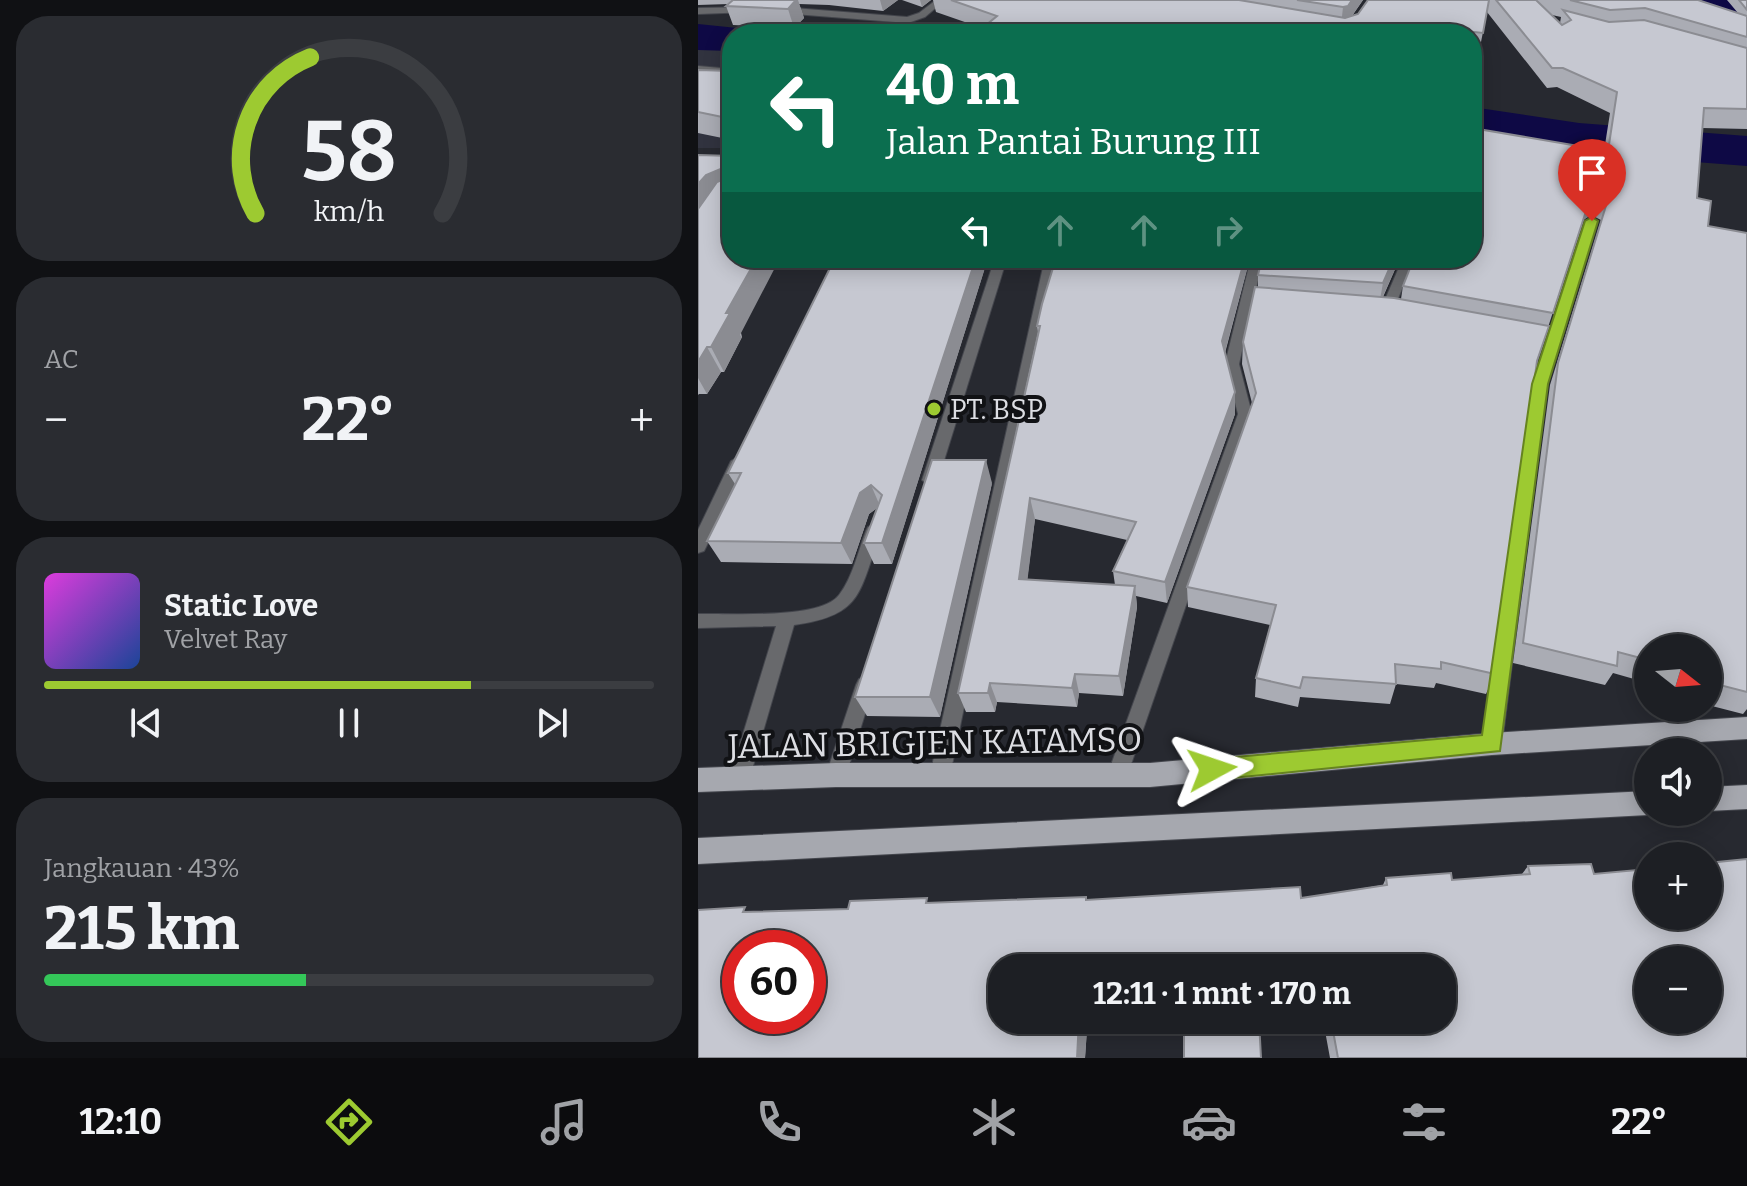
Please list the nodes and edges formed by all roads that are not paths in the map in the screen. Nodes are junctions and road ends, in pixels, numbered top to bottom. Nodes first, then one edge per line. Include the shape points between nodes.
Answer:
1 (941, 0) edge
2 (698, 11) edge
3 (698, 69) edge
4 (722, 71) edge
5 (1592, 221) edge
6 (998, 268) edge
7 (1049, 268) edge
8 (1257, 268) edge
9 (1405, 268) edge
10 (1375, 311) edge
11 (1391, 313) junction
12 (1406, 315) edge
13 (744, 451) edge
14 (923, 504) edge
15 (880, 515) edge
16 (698, 547) edge
17 (787, 619) junction
18 (698, 621) edge
19 (870, 669) edge
20 (1747, 728) edge
21 (1492, 744) junction
22 (836, 775) junction
23 (940, 775) junction
24 (1117, 776) junction
25 (698, 780) edge
26 (739, 780) junction
27 (1747, 797) edge
28 (1722, 798) edge
29 (1634, 804) edge
30 (698, 851) edge

1 - 2 street via 908,20 766,8
3 - 4 street
5 - 21 street via 1543,341
6 - 14 street
7 - 23 street
8 - 24 street via 1256,303 1232,364 1245,414
9 - 11 street via 1387,309
10 - 11 street
11 - 12 street
13 - 16 street
15 - 17 street via 841,605
17 - 18 street
17 - 26 street
19 - 22 street
20 - 21 main road, JALAN BRIGJEN KATAMSO
21 - 24 main road, JALAN BRIGJEN KATAMSO
22 - 23 main road, JALAN BRIGJEN KATAMSO
22 - 26 main road, JALAN BRIGJEN KATAMSO
23 - 24 main road, JALAN BRIGJEN KATAMSO
25 - 26 main road, JALAN BRIGJEN KATAMSO
27 - 28 main road
29 - 30 main road

